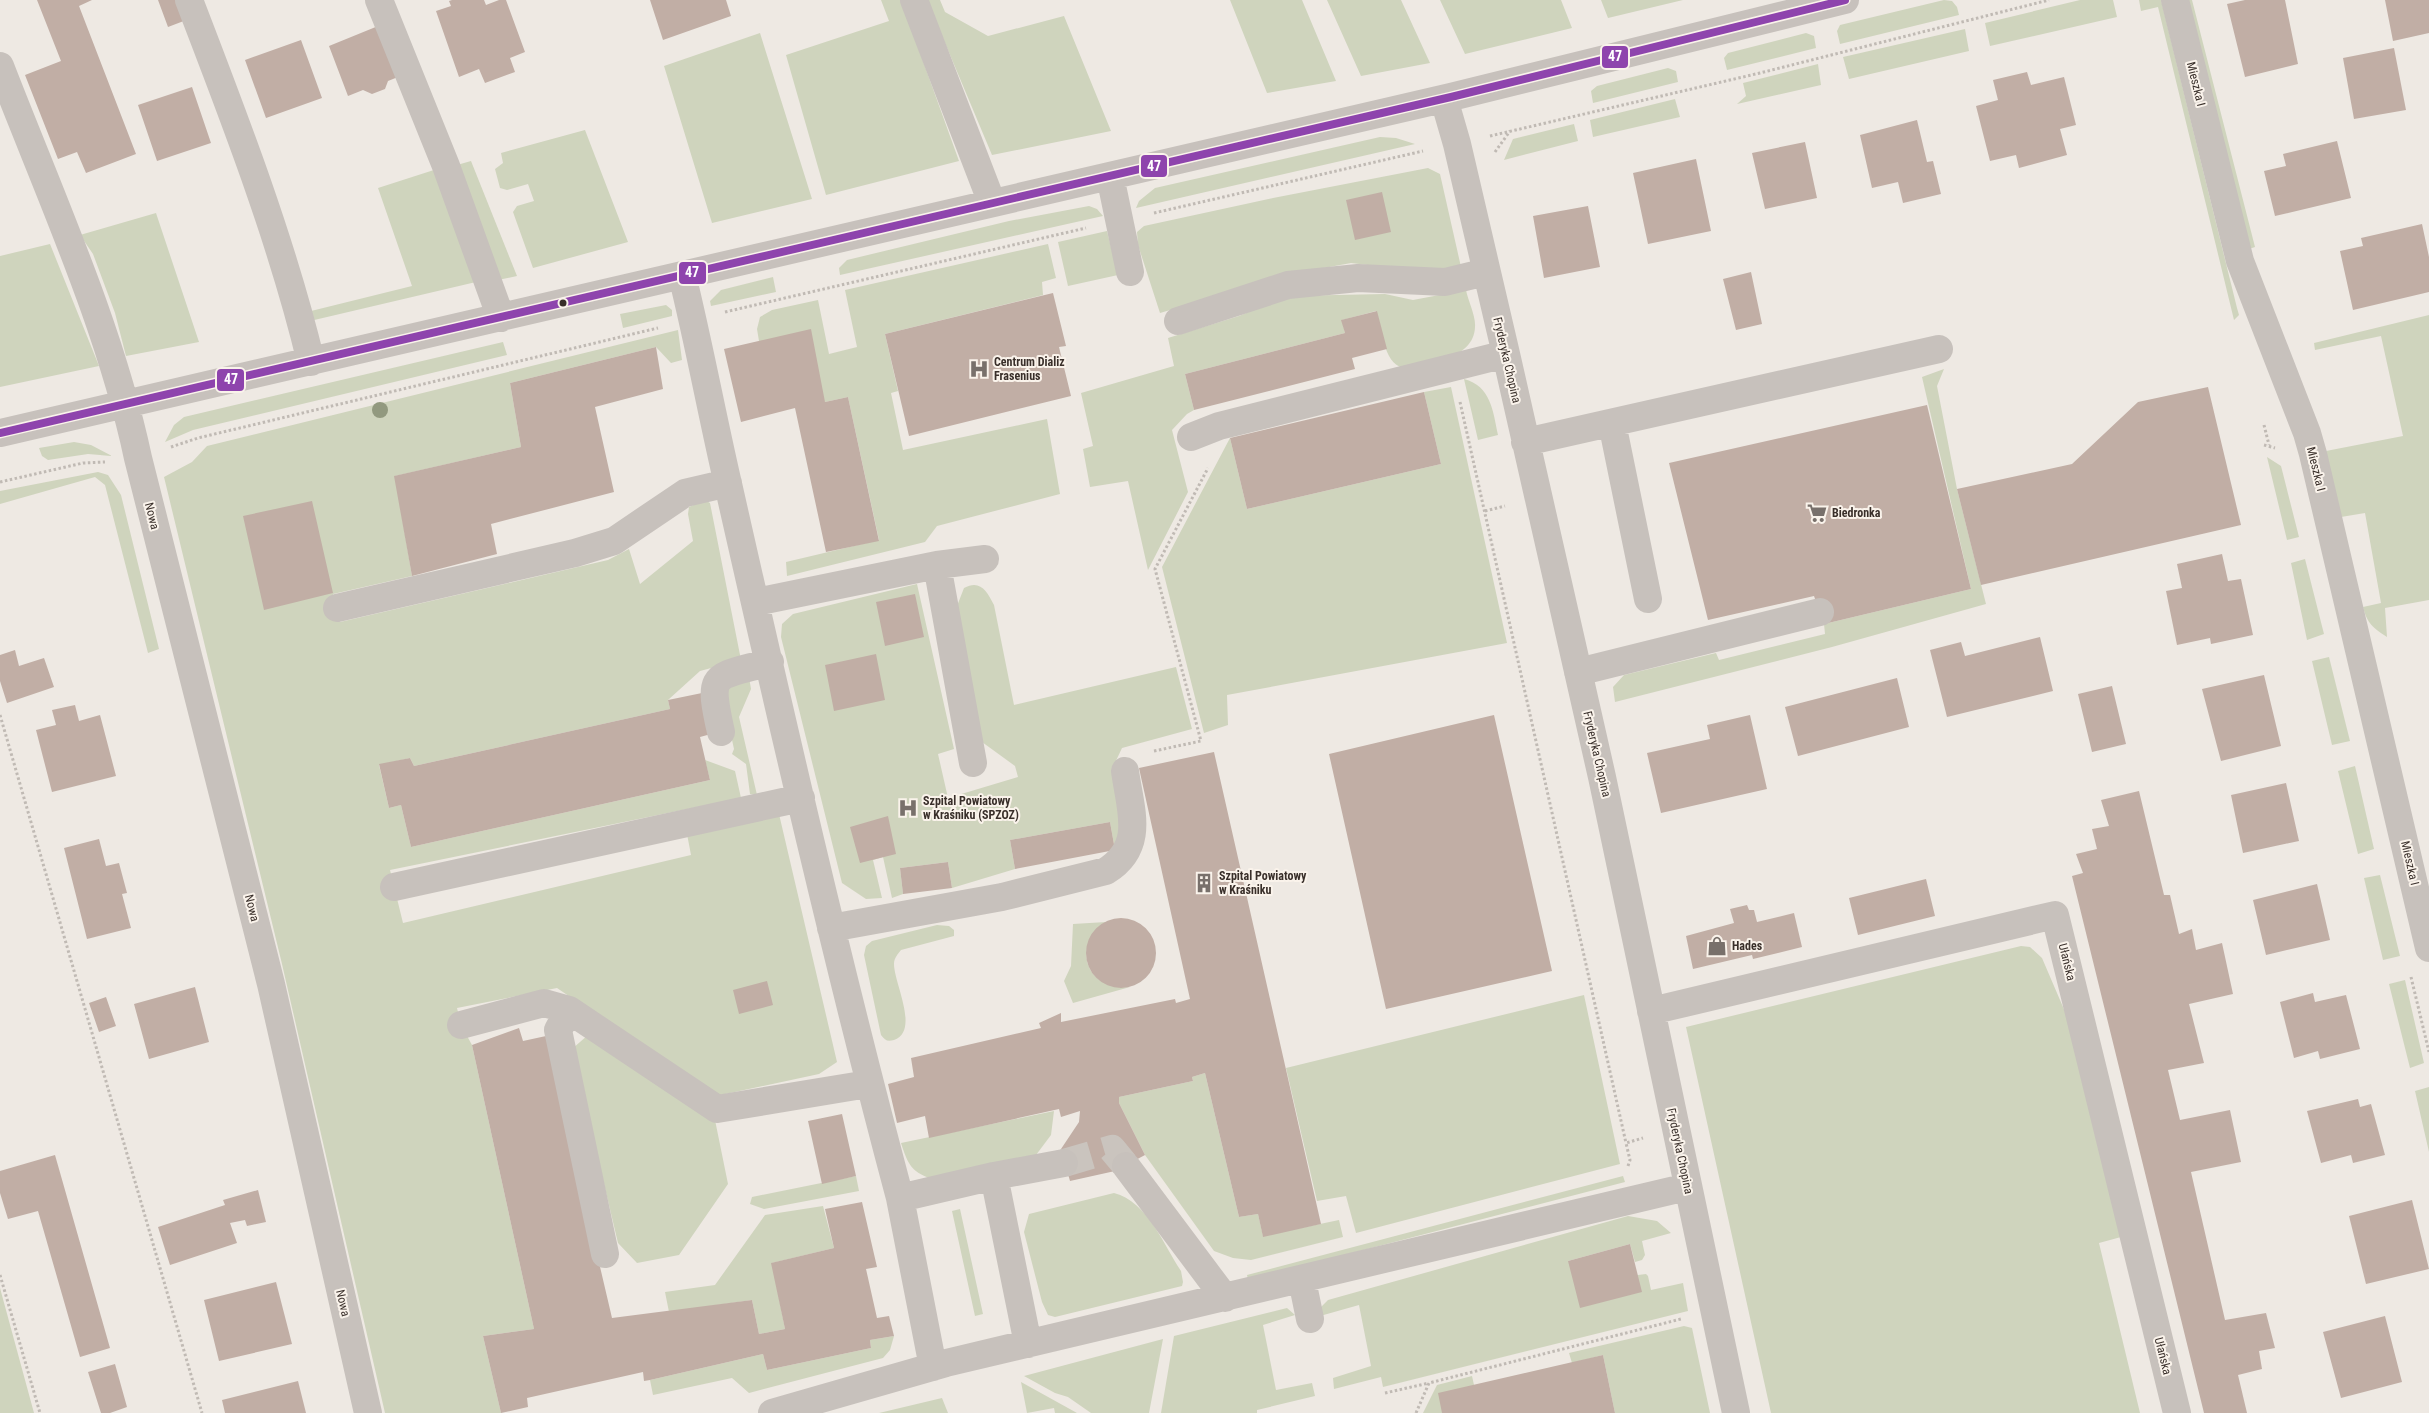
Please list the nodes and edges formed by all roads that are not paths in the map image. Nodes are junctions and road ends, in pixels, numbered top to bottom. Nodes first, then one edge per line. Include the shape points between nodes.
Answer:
1 (189, 0) edge
2 (379, 0) edge
3 (914, 0) edge
4 (1845, 0) edge
5 (2175, 0) edge
6 (0, 66) edge
7 (1444, 99) junction
8 (1110, 176) junction
9 (992, 203) junction
10 (1130, 272) dead end
11 (1486, 272) junction
12 (682, 275) junction
13 (501, 318) junction
14 (1178, 321) dead end
15 (1939, 349) dead end
16 (1506, 354) junction
17 (310, 362) junction
18 (127, 405) junction
19 (1612, 423) junction
20 (0, 433) edge
21 (1191, 436) dead end
22 (1525, 442) junction
23 (728, 483) junction
24 (985, 559) dead end
25 (937, 566) junction
26 (1648, 599) dead end
27 (756, 602) junction
28 (337, 608) dead end
29 (1820, 612) dead end
30 (770, 662) junction
31 (1578, 672) junction
32 (721, 732) dead end
33 (974, 763) dead end
34 (1125, 771) road end
35 (802, 798) junction
36 (394, 887) dead end
37 (831, 928) junction
38 (2429, 948) edge
39 (569, 1010) junction
40 (1651, 1011) junction
41 (461, 1025) dead end
42 (868, 1084) junction
43 (1064, 1163) tunnel mouth
44 (1126, 1166) tunnel mouth
45 (994, 1176) junction
46 (1687, 1187) junction
47 (900, 1198) junction
48 (605, 1254) dead end
49 (1302, 1280) junction
50 (1225, 1298) junction
51 (1310, 1319) dead end
52 (1028, 1344) junction
53 (933, 1367) junction
54 (368, 1413) edge
55 (772, 1413) edge
56 (1736, 1413) edge
57 (2177, 1413) edge

1 - 17 street via 270,224 300,314
2 - 13 street via 446,166
3 - 9 street
4 - 7 street
5 - 38 street, Mieszka I via 2240,261 2309,440
6 - 18 street, Nowa via 87,289
7 - 8 street
7 - 11 street, Fryderyka Chopina
8 - 9 street
8 - 10 street
9 - 12 street
11 - 14 street via 1445,282 1358,278 1288,286
11 - 16 street, Fryderyka Chopina
12 - 13 street
12 - 23 street
13 - 17 street
15 - 19 street
16 - 21 street via 1219,426
16 - 22 street, Fryderyka Chopina
17 - 18 street
18 - 20 street
18 - 54 street, Nowa via 272,984
19 - 22 street
19 - 26 street
22 - 31 street, Fryderyka Chopina
23 - 27 street
23 - 28 street via 685,493 614,541
24 - 25 street
25 - 27 street
25 - 33 street
27 - 30 street
29 - 31 street
30 - 32 street via 721,675 713,691
30 - 35 street
31 - 40 street, Fryderyka Chopina
34 - 37 street via 1132,840 1116,864 1106,871 1002,898
35 - 36 street
35 - 37 street
37 - 42 street
39 - 41 street via 544,1003
39 - 42 street via 717,1109
39 - 48 street via 558,1030
40 - 46 street, Fryderyka Chopina
40 - 57 street, Ułańska via 2056,915
42 - 47 street
43 - 45 street
44 - 50 street
45 - 47 street
45 - 52 street
46 - 49 street
46 - 56 street, Fryderyka Chopina
47 - 53 street
49 - 50 street
49 - 51 street
50 - 52 street
52 - 53 street
53 - 55 street

